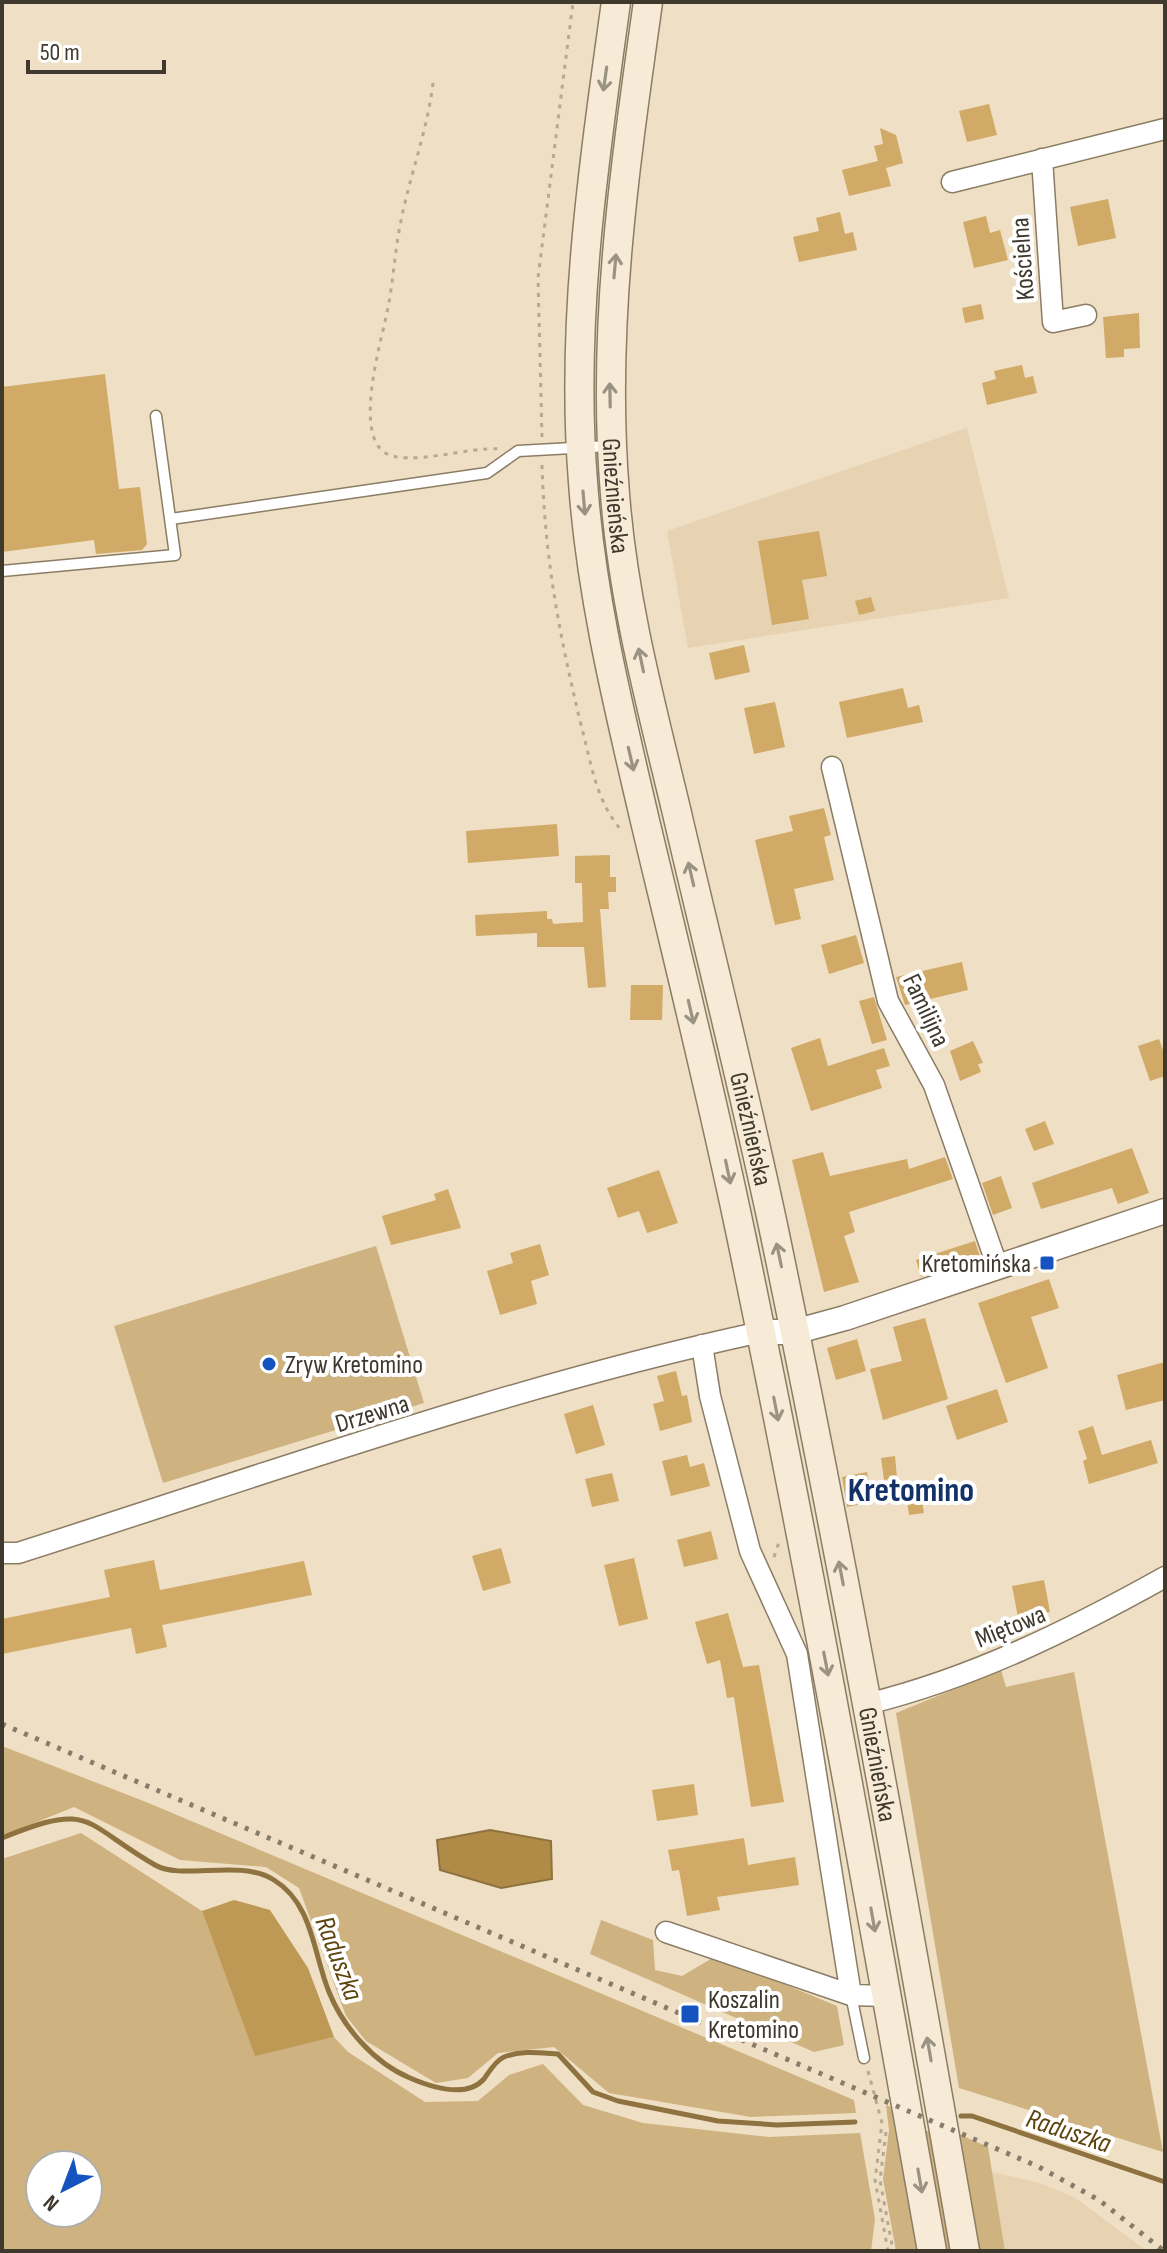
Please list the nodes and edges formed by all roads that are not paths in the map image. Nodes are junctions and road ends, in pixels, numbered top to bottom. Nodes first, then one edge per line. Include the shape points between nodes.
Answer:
1 (616, 2) edge
2 (648, 2) edge
3 (1165, 129) edge
4 (1042, 159) junction
5 (952, 182) dead end
6 (1086, 315) dead end
7 (156, 416) dead end
8 (611, 446) junction
9 (580, 447) junction
10 (171, 519) junction
11 (2, 571) edge
12 (832, 767) dead end
13 (1165, 1211) edge
14 (998, 1268) junction
15 (761, 1332) junction
16 (794, 1332) junction
17 (702, 1345) junction
18 (2, 1553) edge
19 (1165, 1577) edge
20 (867, 1704) junction
21 (666, 1932) dead end
22 (851, 1995) junction
23 (887, 1996) junction
24 (864, 2058) road end
25 (932, 2251) edge
26 (965, 2251) edge

1 -> 9 main road, Gnieźnieńska via 582,275
8 -> 2 main road, Gnieźnieńska via 614,276
3 - 4 street
4 - 5 street
4 - 6 street, Kościelna via 1053,322
7 - 10 lane
8 - 9 lane
16 -> 8 main road, Gnieźnieńska via 745,1096 638,650
9 - 10 lane via 518,451 487,473
9 -> 15 main road, Gnieźnieńska via 589,547 608,659
10 - 11 lane via 175,555
12 - 14 street, Familijna via 888,1001 934,1085
13 - 14 street
14 - 16 street
15 - 16 street
15 - 17 street, Drzewna
15 -> 23 main road, Gnieźnieńska
20 -> 16 main road, Gnieźnieńska
17 - 18 street, Drzewna via 379,1438 18,1553
17 - 22 street via 750,1551 797,1654
19 - 20 street, Miętowa via 1067,1631 938,1683
26 -> 20 main road, Gnieźnieńska
21 - 22 street
22 - 23 street
22 - 24 lane
23 -> 25 main road, Gnieźnieńska

